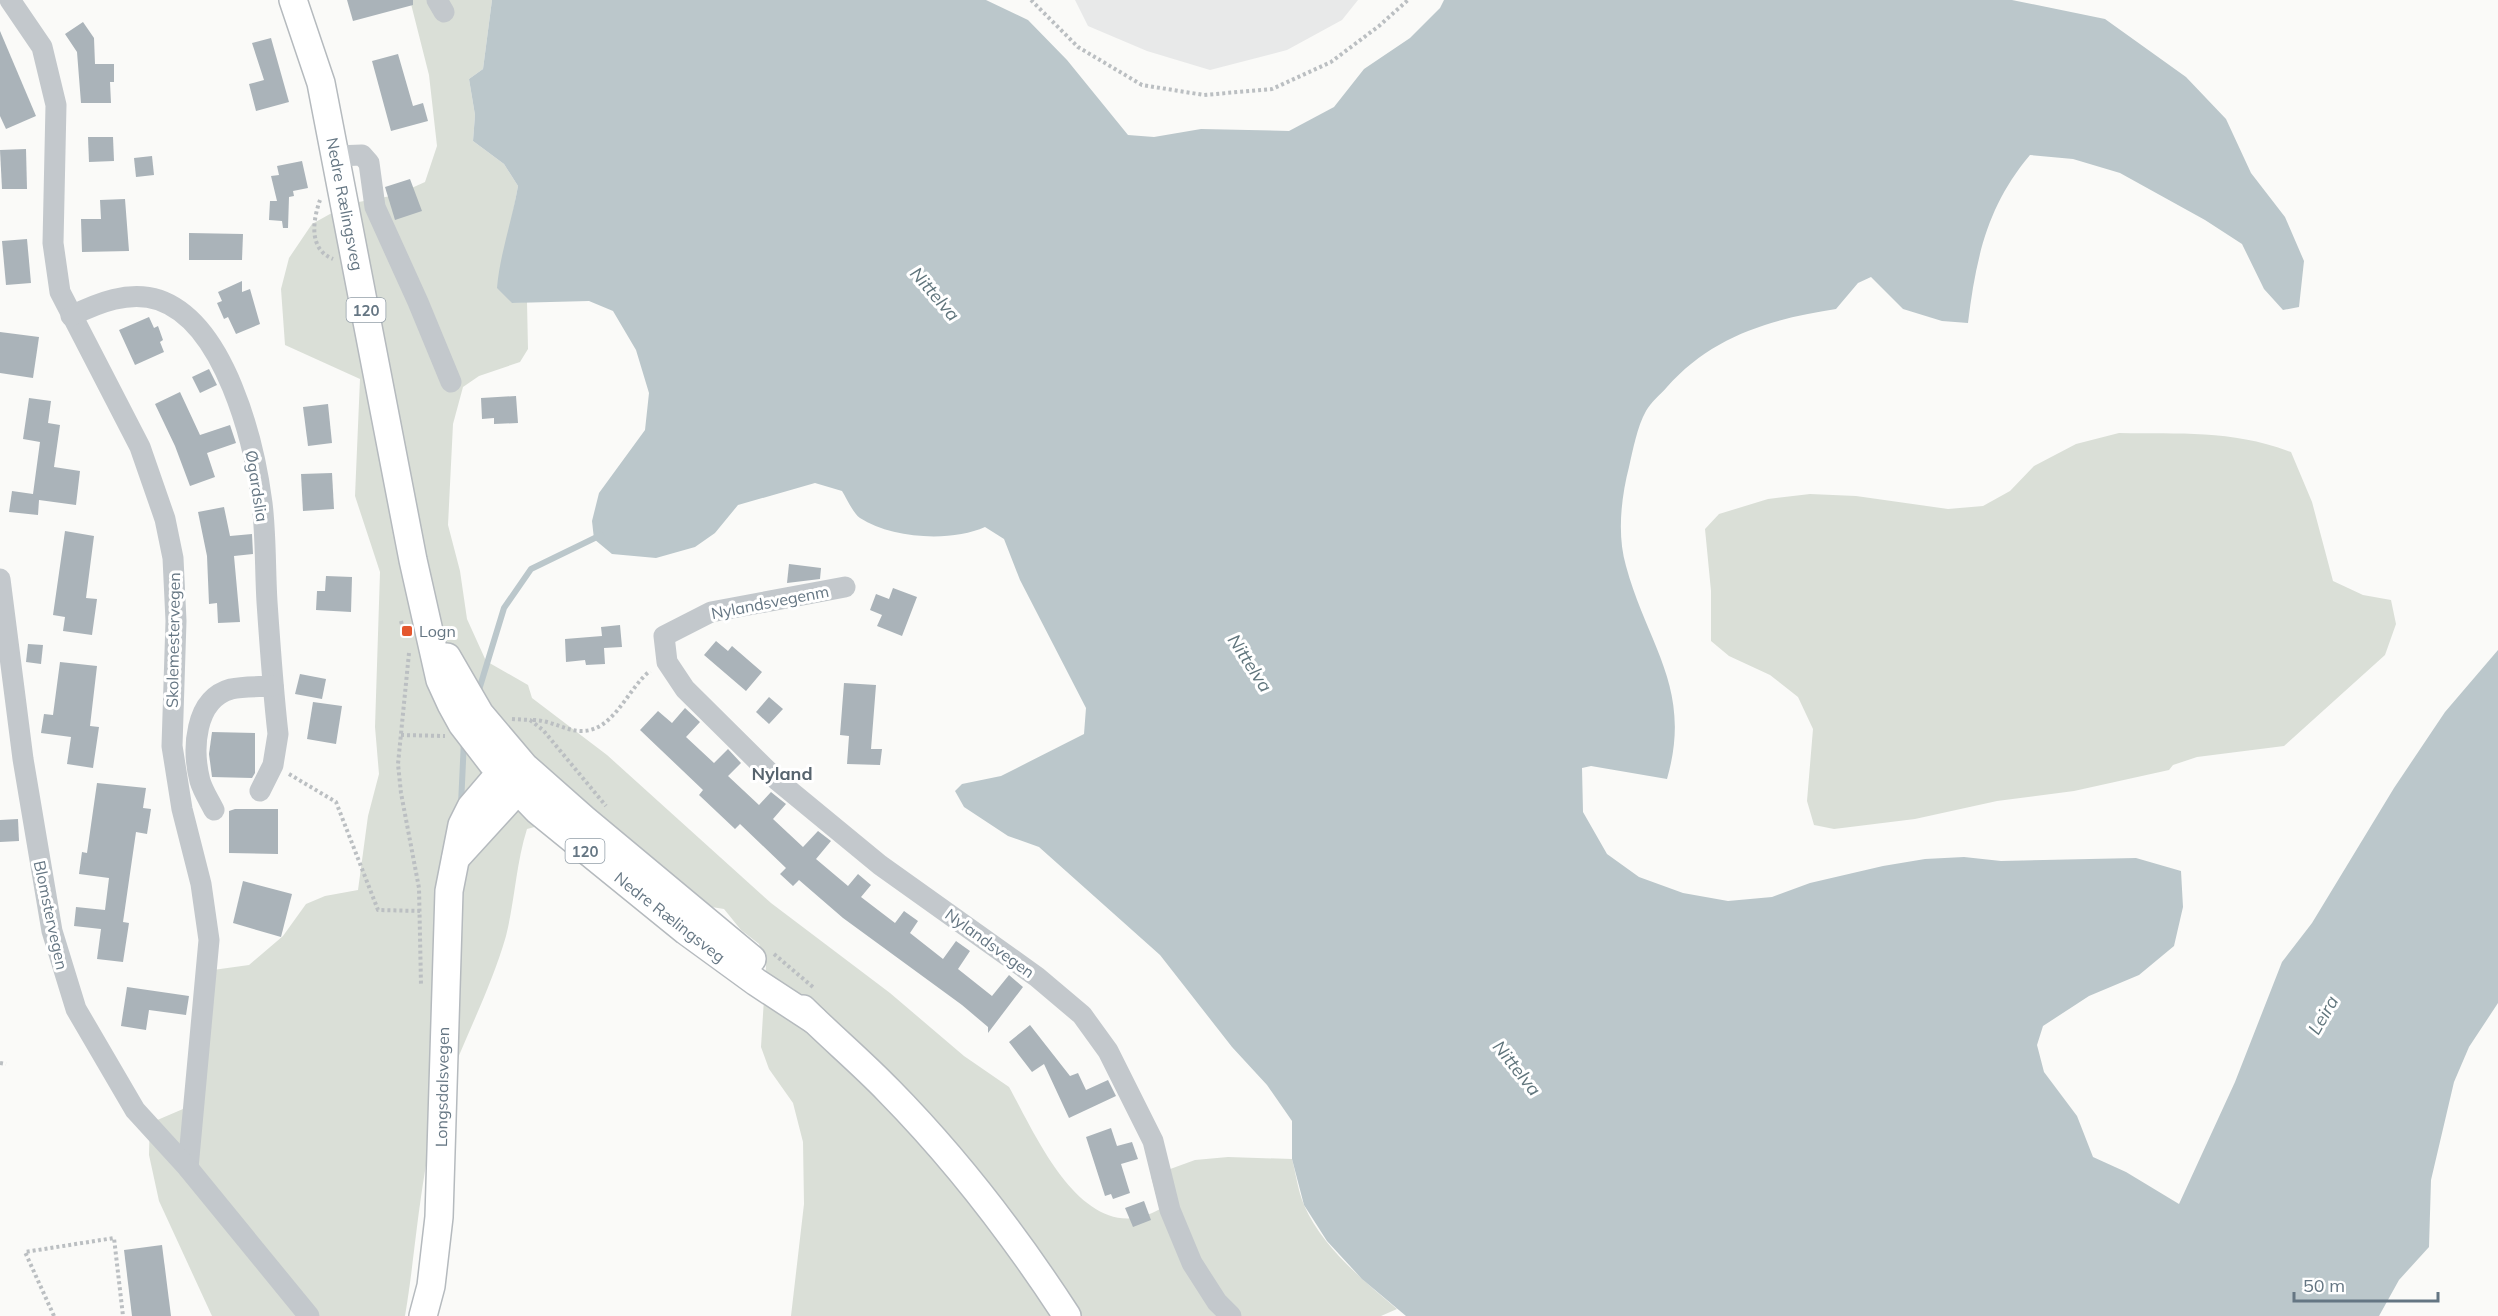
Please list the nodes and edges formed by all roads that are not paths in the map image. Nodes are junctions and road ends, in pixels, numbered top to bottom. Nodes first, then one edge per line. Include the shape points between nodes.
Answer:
1 (10, 0) edge
2 (293, 0) edge
3 (336, 156) junction
4 (71, 316) junction
5 (451, 382) dead end
6 (0, 579) edge
7 (845, 587) dead end
8 (664, 636) joint
9 (273, 686) junction
10 (514, 777) junction
11 (260, 791) dead end
12 (214, 810) dead end
13 (188, 1168) junction
14 (309, 1316) edge
15 (423, 1316) edge
16 (1067, 1316) edge
17 (1231, 1316) edge

1 - 4 street, Skolemestervegen via 42,47 56,105 53,243 60,292
2 - 3 main road, Nedre Rælingsveg / 120 via 312,52
3 - 5 street via 362,155 368,160 375,207
3 - 10 main road, Nedre Rælingsveg / 120 via 413,560 429,622 470,699 493,731
4 - 9 street, Øgardslia via 118,298 158,300 178,310 198,329 225,373 243,417 262,504
4 - 13 street, Skolemestervegen via 140,447 165,519 173,558 176,621 172,746 209,940
6 - 13 street, Blomstervegen via 23,759 63,975 85,1026 135,1110
7 - 8 street, Nylandsvegenm via 711,612
8 - 17 street, Nylandsvegen via 667,662 685,689 778,781 880,865 1038,977 1082,1015 1108,1051 1153,1140 1170,1210 1192,1263
9 - 11 street, Øgardslia via 278,734 273,765
9 - 12 street via 232,689 216,697 205,709 198,728 197,765 200,783
10 - 15 main road, Longsdalsvegen via 456,858 447,910 439,1218 433,1276
10 - 16 main road, Nedre Rælingsveg / 120 via 647,901 814,1020 890,1091 1014,1238
13 - 14 street, Blomstervegen

